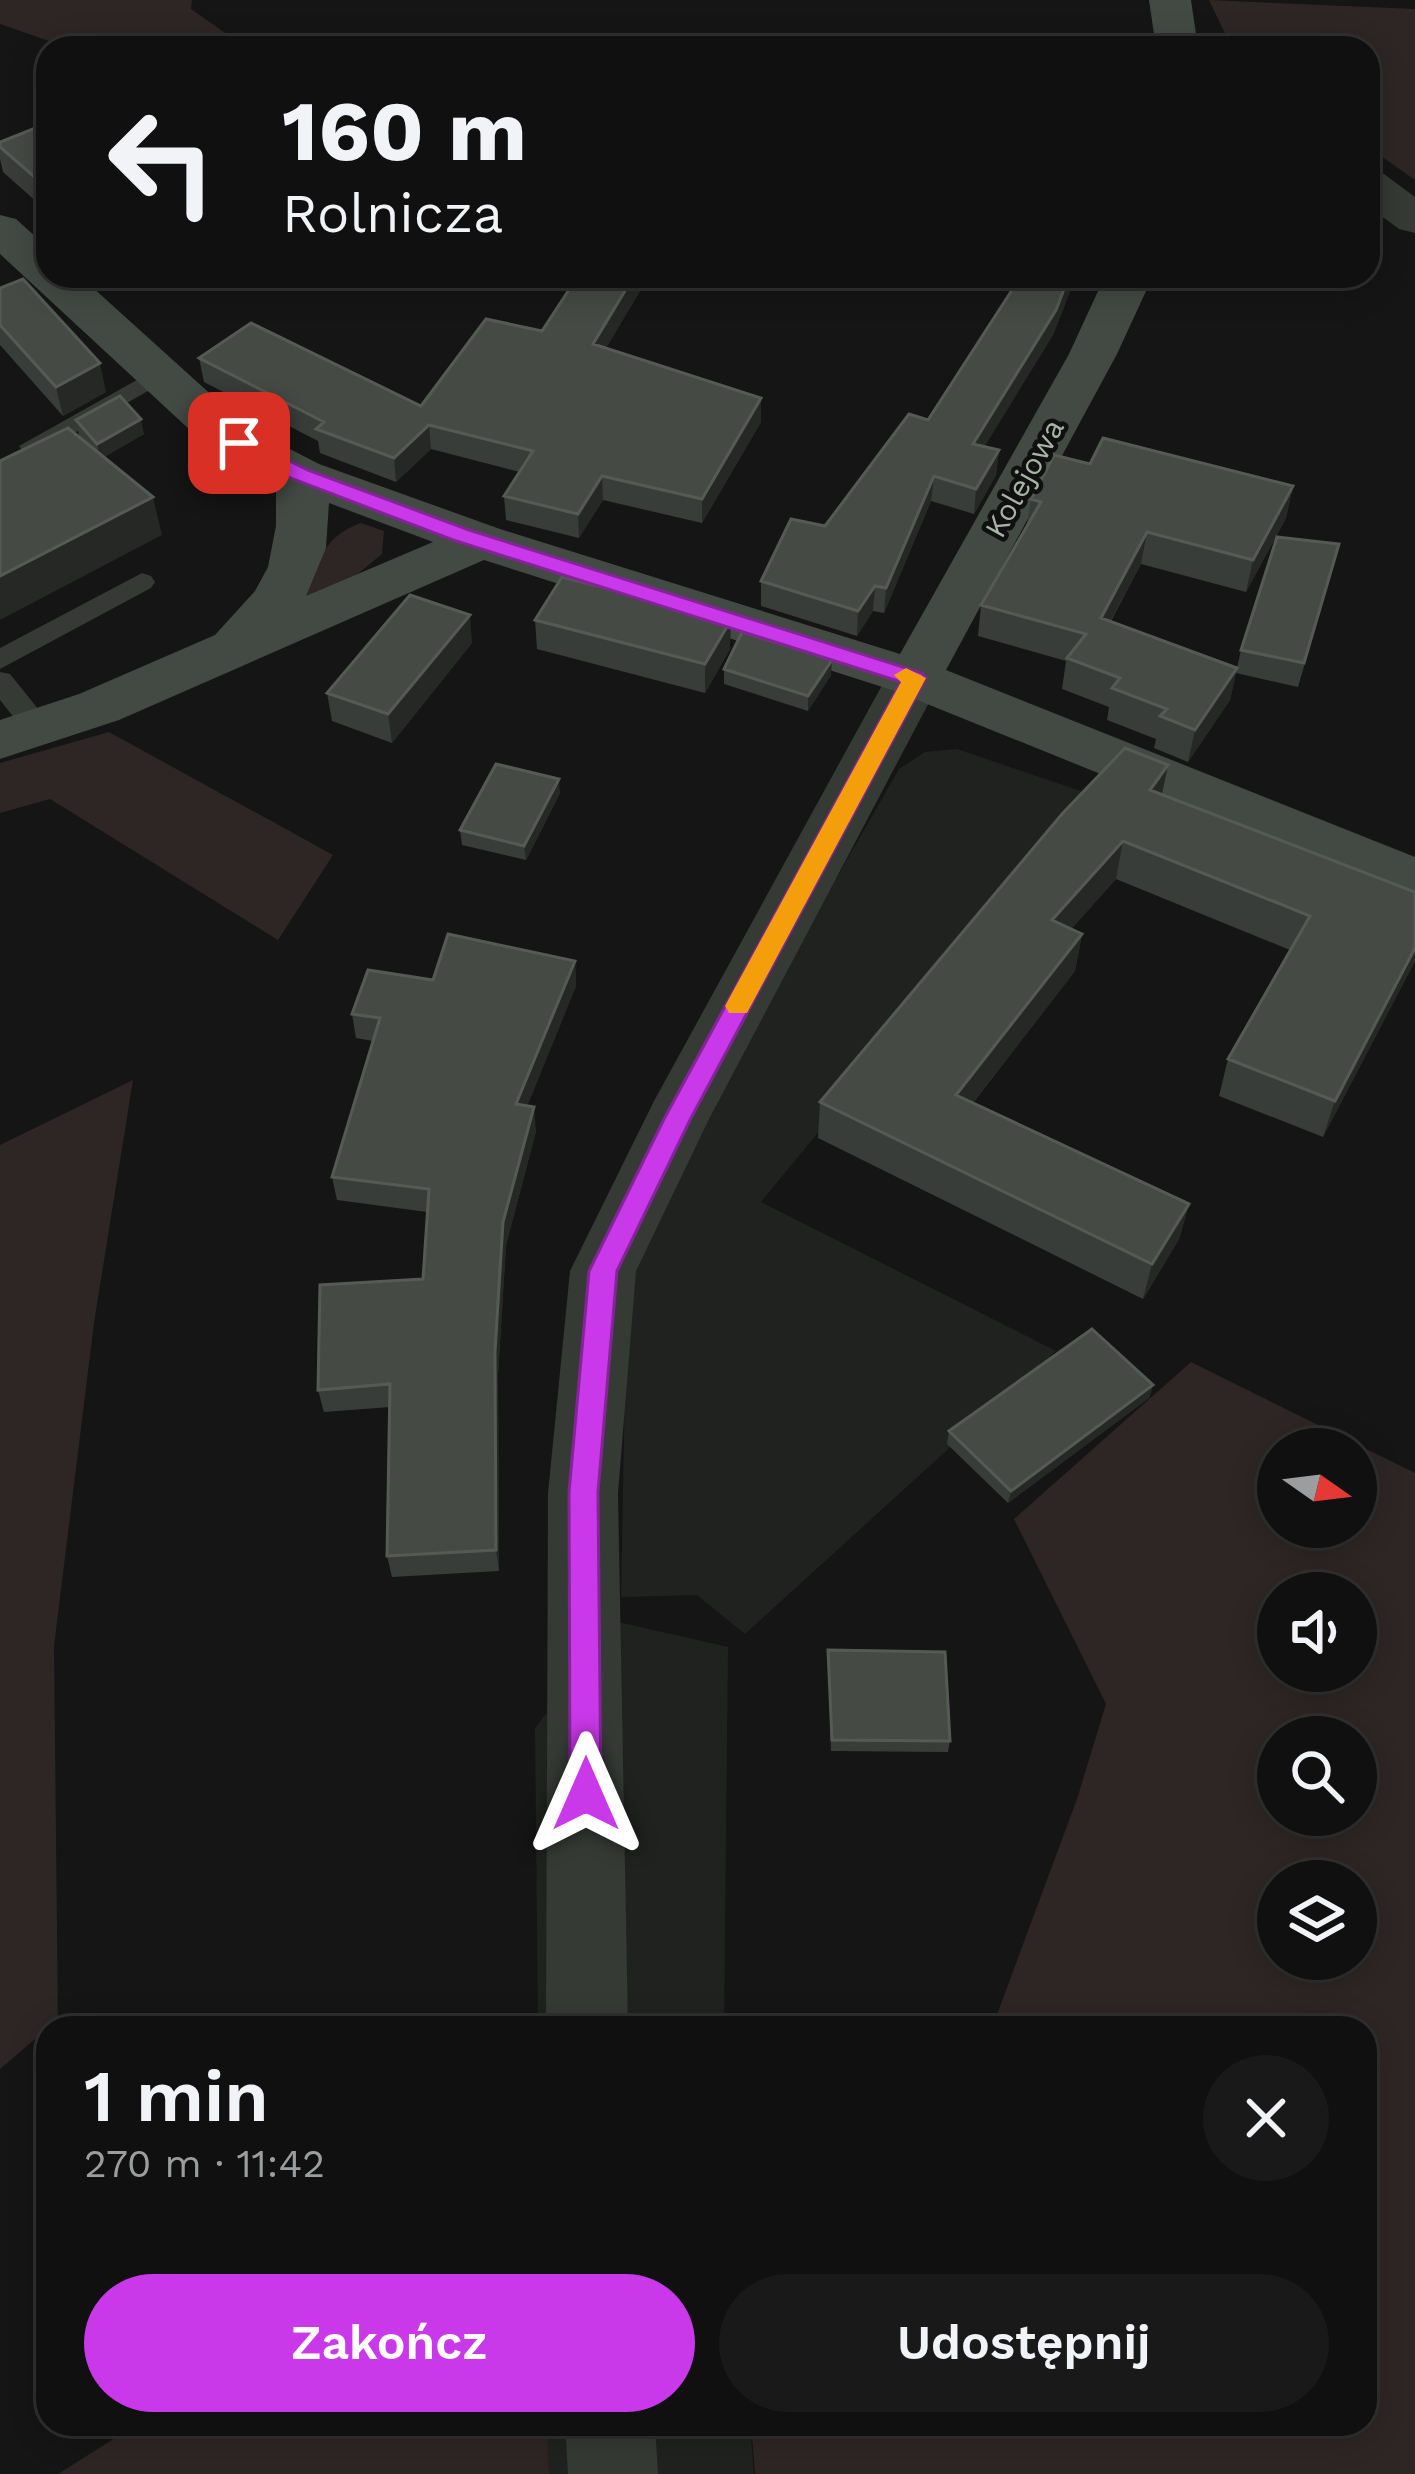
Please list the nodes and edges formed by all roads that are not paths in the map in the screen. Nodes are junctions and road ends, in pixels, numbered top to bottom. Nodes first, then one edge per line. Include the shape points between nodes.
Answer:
1 (1170, 0) edge
2 (1175, 36) edge
3 (1380, 193) edge
4 (1415, 219) edge
5 (0, 229) edge
6 (36, 261) edge
7 (65, 288) edge
8 (1123, 288) edge
9 (160, 374) junction
10 (32, 446) edge
11 (301, 475) junction
12 (481, 542) junction
13 (142, 583) dead end
14 (226, 653) junction
15 (0, 660) edge
16 (914, 678) junction
17 (0, 681) edge
18 (19, 734) edge
19 (1415, 880) edge
20 (587, 2016) edge
21 (611, 2436) edge
22 (613, 2474) edge

1 - 2 street
3 - 4 street
5 - 6 street
7 - 9 street
8 - 16 street, Kolejowa
9 - 10 lane
9 - 11 street via 239,443
11 - 12 street
11 - 14 street via 297,565 269,613
12 - 14 street
12 - 16 street
13 - 15 lane
14 - 18 street
16 - 19 street
16 - 20 street via 603,1271 583,1492
17 - 18 lane
21 - 22 street

